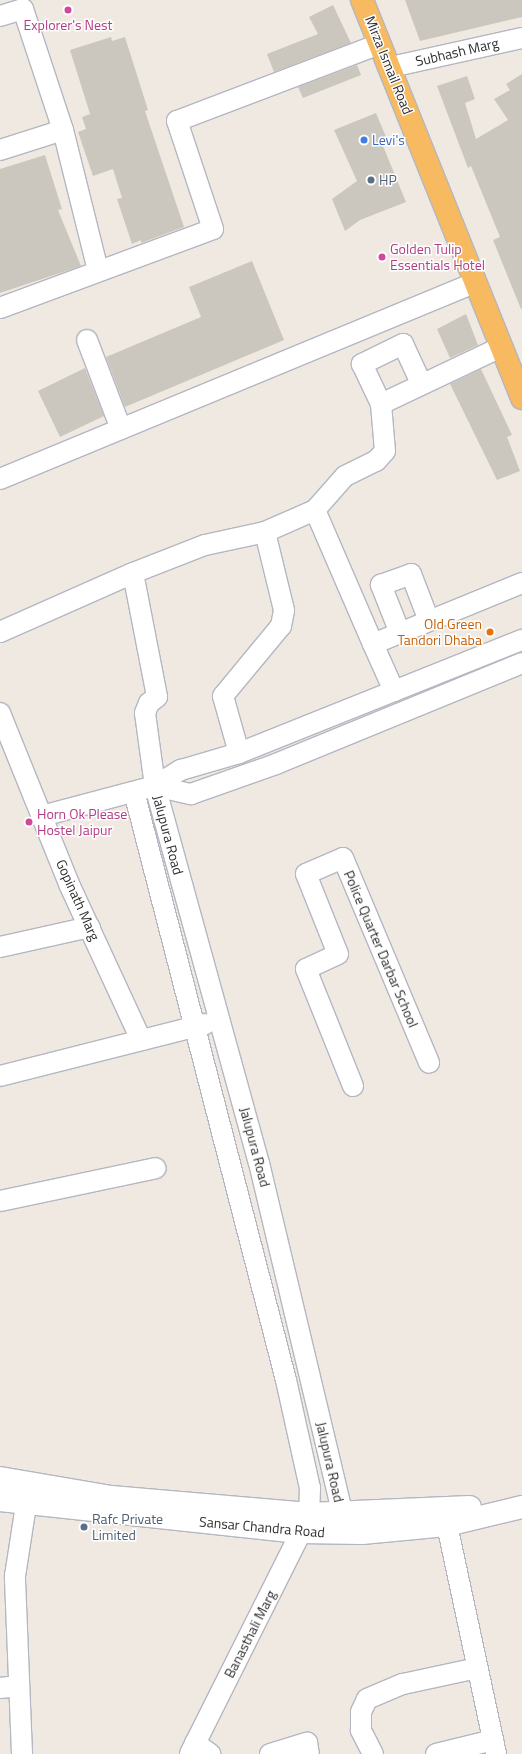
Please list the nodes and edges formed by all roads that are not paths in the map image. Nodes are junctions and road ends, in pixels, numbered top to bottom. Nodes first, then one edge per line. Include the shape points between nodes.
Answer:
1 (362, 0) edge
2 (0, 16) edge
3 (522, 38) edge
4 (380, 44) junction
5 (391, 67) junction
6 (63, 130) junction
7 (0, 150) edge
8 (98, 270) junction
9 (474, 283) junction
10 (0, 308) edge
11 (87, 340) dead end
12 (501, 347) junction
13 (421, 383) junction
14 (522, 398) edge
15 (381, 404) junction
16 (121, 429) junction
17 (0, 479) edge
18 (315, 510) junction
19 (265, 532) junction
20 (133, 573) junction
21 (522, 583) edge
22 (429, 621) junction
23 (0, 632) edge
24 (400, 633) junction
25 (522, 640) edge
26 (373, 644) junction
27 (522, 664) edge
28 (394, 691) junction
29 (0, 713) edge
30 (4, 733) edge
31 (239, 753) junction
32 (155, 786) junction
33 (134, 792) junction
34 (42, 816) junction
35 (90, 927) junction
36 (0, 948) edge
37 (218, 1021) junction
38 (192, 1028) junction
39 (141, 1040) junction
40 (429, 1063) dead end
41 (0, 1076) edge
42 (353, 1086) dead end
43 (156, 1168) dead end
44 (0, 1201) edge
45 (0, 1478) edge
46 (522, 1494) edge
47 (0, 1500) edge
48 (26, 1505) junction
49 (522, 1507) edge
50 (342, 1511) junction
51 (305, 1523) junction
52 (447, 1525) junction
53 (342, 1533) junction
54 (478, 1668) junction
55 (9, 1687) edge
56 (494, 1747) edge
57 (199, 1750) edge
58 (22, 1754) edge
59 (270, 1754) edge
60 (309, 1754) edge
61 (373, 1754) edge
62 (436, 1754) edge

1 - 4 highway, Mirza Ismail Road
2 - 6 street via 23,9
3 - 5 street, Subhash Marg
4 - 5 highway, Mirza Ismail Road
4 - 8 street via 177,121 213,228
5 - 9 highway, Mirza Ismail Road
6 - 7 street
6 - 8 street
8 - 10 street
9 - 12 highway, Mirza Ismail Road
9 - 16 street
11 - 16 street
12 - 13 street
12 - 14 highway, Mirza Ismail Road
13 - 15 street
13 - 15 street via 403,344 362,364
15 - 18 street via 385,451 376,461 345,476
16 - 17 street
18 - 19 street
18 - 26 street
19 - 20 street via 205,546
19 - 31 street via 284,610 281,626 223,696
20 - 23 street
20 - 32 street, Jalupura Road via 158,697 149,703 145,713
21 - 22 street
22 - 24 street
22 - 24 street via 411,574 381,585
24 - 26 street
25 - 28 street
26 - 28 street
27 - 32 street via 276,764 191,794
28 - 31 street
29 - 30 street, Gopinath Marg
30 - 34 street, Gopinath Marg
31 - 32 street via 181,770
32 - 33 street
32 - 37 street, Jalupura Road
33 - 34 street
33 - 38 street, Jalupura Road
34 - 35 street, Gopinath Marg
35 - 36 street
35 - 39 street, Gopinath Marg
37 - 38 street
37 - 50 street, Jalupura Road via 260,1163
38 - 39 street
38 - 51 street, Jalupura Road via 286,1380 310,1488
39 - 41 street
40 - 42 street, Police Quarter Darbar School via 343,858 306,874 338,954 306,969
43 - 44 street
45 - 51 street, Sansar Chandra Road via 110,1497
46 - 50 street, Sansar Chandra Road via 456,1509
47 - 48 street, Sansar Chandra Road
48 - 51 street, Sansar Chandra Road
48 - 55 street via 15,1576
49 - 52 street, Sansar Chandra Road
50 - 51 street, Sansar Chandra Road
50 - 53 street, Jalupura Road
51 - 53 street, Sansar Chandra Road
51 - 57 street, Banasthali Marg
52 - 53 street, Sansar Chandra Road
52 - 54 street
54 - 56 street
54 - 61 street via 403,1684 367,1699 361,1712 361,1730
55 - 58 street
56 - 62 street
59 - 60 street via 307,1743

